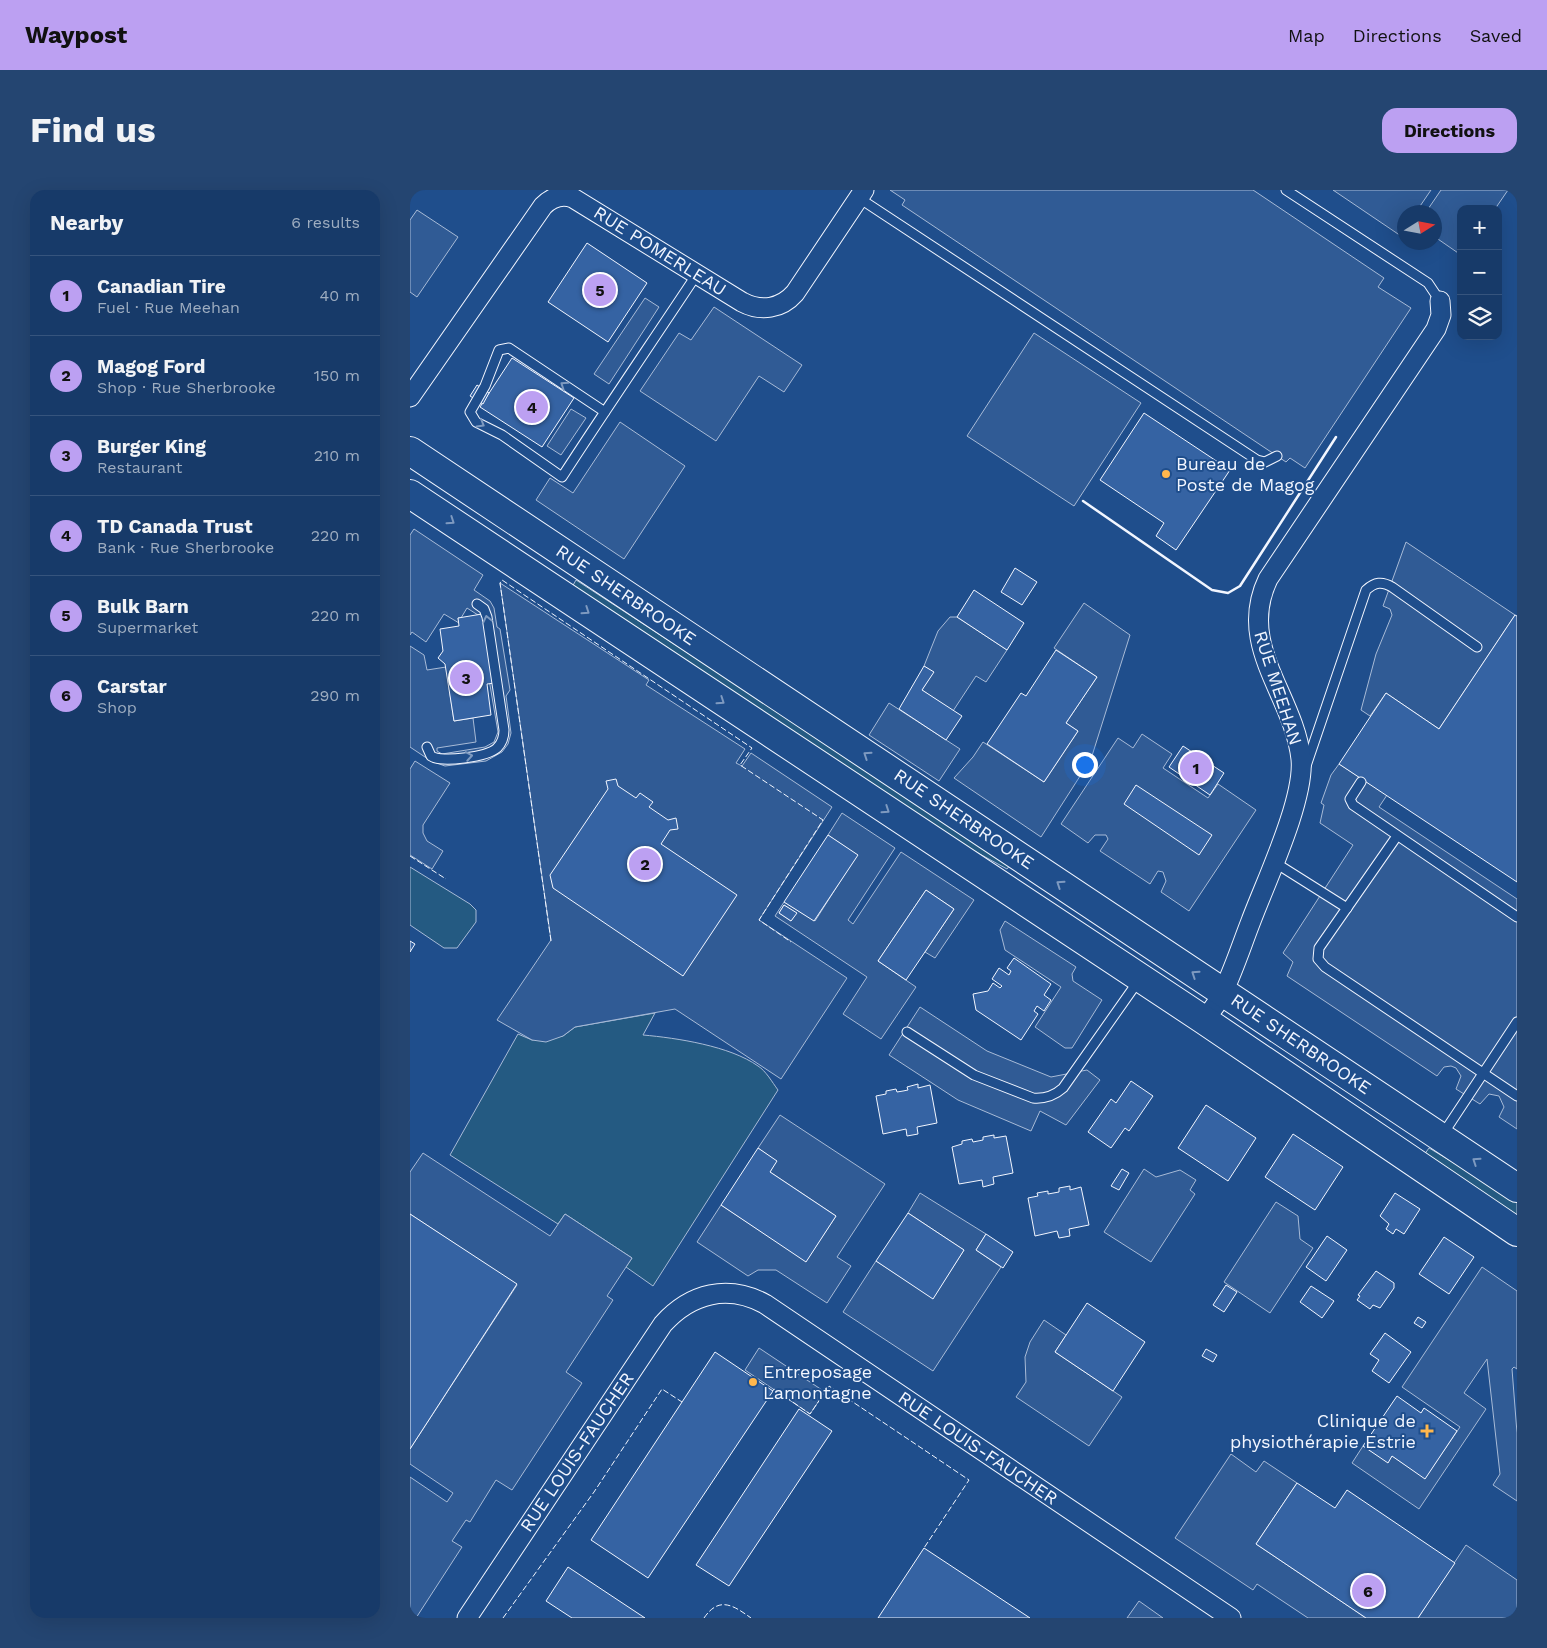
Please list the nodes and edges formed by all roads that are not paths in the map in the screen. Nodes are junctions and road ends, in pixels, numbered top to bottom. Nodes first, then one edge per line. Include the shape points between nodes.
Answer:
1 (1286, 190) edge
2 (552, 194) edge
3 (861, 194) edge
4 (696, 274) junction
5 (1440, 301) joint
6 (410, 397) edge
7 (605, 412) junction
8 (410, 451) edge
9 (1277, 456) dead end
10 (410, 494) edge
11 (477, 604) dead end
12 (1477, 647) dead end
13 (427, 747) dead end
14 (1361, 782) dead end
15 (1299, 787) junction
16 (1397, 836) junction
17 (1274, 862) junction
18 (1347, 908) junction
19 (1517, 917) edge
20 (1141, 978) junction
21 (1223, 993) junction
22 (1204, 1020) junction
23 (1517, 1022) edge
24 (907, 1032) dead end
25 (1483, 1073) junction
26 (1517, 1096) edge
27 (1441, 1137) junction
28 (1517, 1188) edge
29 (1517, 1232) edge
30 (467, 1618) edge
31 (1231, 1618) edge

1 - 5 lane via 1428,283
2 - 4 street, RUE POMERLEAU via 573,198
2 - 6 street, RUE POMERLEAU
3 - 4 street, RUE POMERLEAU via 795,293 783,303 769,308 753,307
3 - 9 lane via 1257,460 1270,461
4 - 7 lane
5 - 15 street, RUE MEEHAN via 1441,315 1436,329 1268,579 1259,600 1259,636 1299,746
7 -> 7 lane via 510,348 499,350 485,386 472,407 472,419 502,435 562,477
21 -> 8 main road, RUE SHERBROOKE
10 -> 20 main road, RUE SHERBROOKE
13 -> 11 lane via 431,756 444,760 490,752 502,743 504,730 487,616
12 - 15 lane via 1386,583 1372,585 1366,590
14 - 16 lane via 1351,796 1351,803
15 - 17 street, RUE MEEHAN
16 - 18 lane
16 - 19 lane
17 - 18 lane
17 - 21 street, RUE MEEHAN
18 - 25 lane via 1319,948 1321,964
20 - 22 main road, RUE SHERBROOKE
20 - 24 lane via 1063,1088 1041,1099 980,1078
21 - 22 street, RUE MEEHAN
21 - 27 main road, RUE SHERBROOKE
22 - 29 main road, RUE SHERBROOKE
23 - 25 lane
25 - 26 lane
25 - 27 lane
28 -> 27 main road, RUE SHERBROOKE
30 - 31 street, RUE LOUIS-FAUCHER via 663,1324 685,1304 705,1296 726,1293 747,1296 766,1304

